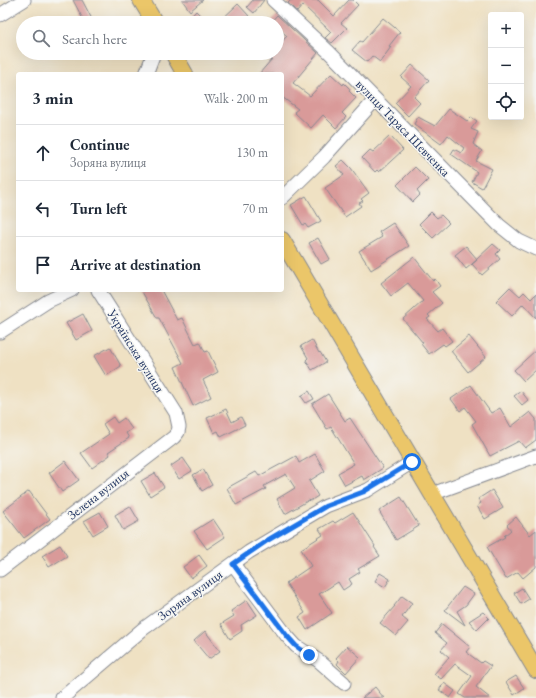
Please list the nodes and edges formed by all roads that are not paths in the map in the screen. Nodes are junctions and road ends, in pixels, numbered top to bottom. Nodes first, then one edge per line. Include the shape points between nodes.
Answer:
1 (24, 0) edge
2 (141, 0) edge
3 (273, 0) edge
4 (0, 15) edge
5 (151, 16) edge
6 (151, 60) edge
7 (177, 60) edge
8 (147, 72) edge
9 (184, 72) edge
10 (375, 100) junction
11 (284, 196) edge
12 (284, 243) edge
13 (536, 249) edge
14 (68, 292) edge
15 (99, 292) edge
16 (0, 332) edge
17 (174, 411) joint
18 (536, 456) edge
19 (412, 462) junction
20 (432, 494) junction
21 (233, 564) junction
22 (0, 570) edge
23 (536, 670) edge
24 (344, 683) dead end
25 (62, 698) edge

1 - 4 street
2 - 5 main road
3 - 10 street, вулиця Тараса Шевченка via 329,52
6 - 8 street
7 - 9 main road
10 - 11 street via 324,157
10 - 13 street, вулиця Тараса Шевченка via 499,225 519,241
12 - 19 main road
14 - 16 street via 48,301
15 - 17 street, Українська вулиця
17 - 22 street, Зелена вулиця via 179,427 174,437
18 - 20 street
19 - 20 main road
19 - 21 street, Зоряна вулиця via 363,492 326,506
20 - 23 main road
21 - 24 street via 296,646 319,661
21 - 25 street, Зоряна вулиця via 143,629

